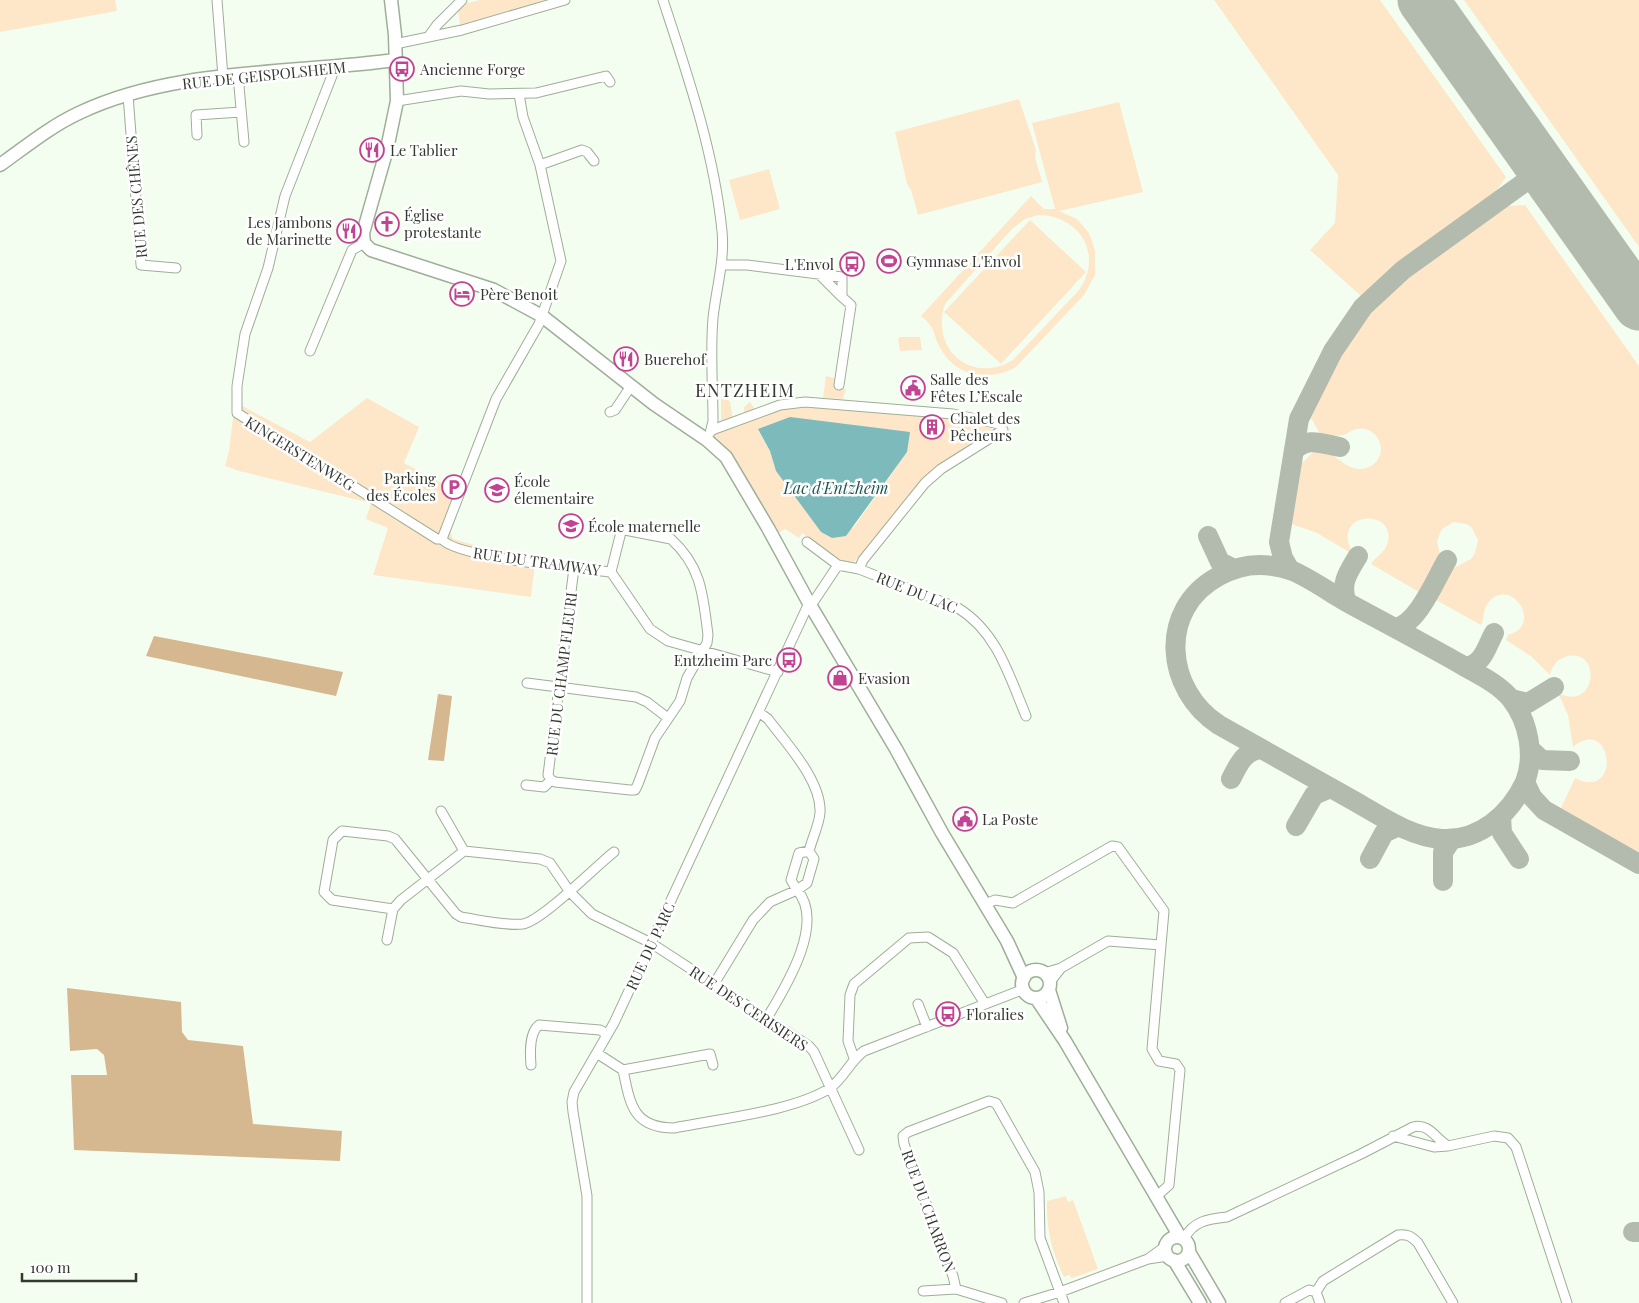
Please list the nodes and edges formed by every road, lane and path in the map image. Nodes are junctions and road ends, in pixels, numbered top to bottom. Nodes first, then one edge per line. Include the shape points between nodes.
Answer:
1 (217, 0) edge
2 (391, 0) edge
3 (462, 0) edge
4 (565, 0) edge
5 (663, 0) edge
6 (430, 36) junction
7 (395, 44) junction
8 (395, 60) junction
9 (335, 68) junction
10 (238, 75) junction
11 (223, 77) junction
12 (610, 82) dead end
13 (519, 94) junction
14 (128, 95) junction
15 (396, 101) junction
16 (241, 112) junction
17 (198, 136) dead end
18 (244, 142) dead end
19 (594, 161) dead end
20 (0, 165) edge
21 (540, 165) junction
22 (364, 243) junction
23 (721, 265) junction
24 (176, 268) dead end
25 (819, 274) junction
26 (842, 297) junction
27 (542, 316) junction
28 (310, 351) dead end
29 (839, 385) dead end
30 (631, 386) junction
31 (610, 412) dead end
32 (709, 435) junction
33 (442, 539) junction
34 (807, 542) dead end
35 (838, 565) junction
36 (574, 568) junction
37 (859, 569) junction
38 (611, 572) junction
39 (809, 604) junction
40 (703, 650) junction
41 (778, 672) junction
42 (527, 683) dead end
43 (559, 688) junction
44 (760, 713) junction
45 (1026, 716) dead end
46 (668, 718) junction
47 (551, 780) junction
48 (526, 785) dead end
49 (441, 811) dead end
50 (464, 850) junction
51 (809, 851) junction
52 (614, 852) dead end
53 (428, 879) junction
54 (797, 890) junction
55 (570, 892) junction
56 (985, 904) junction
57 (393, 909) junction
58 (387, 940) dead end
59 (1007, 941) junction
60 (651, 943) junction
61 (1161, 946) junction
62 (1045, 979) junction
63 (714, 984) junction
64 (1024, 984) junction
65 (1036, 998) junction
66 (918, 1004) dead end
67 (985, 1004) junction
68 (767, 1018) junction
69 (927, 1027) junction
70 (607, 1034) junction
71 (1065, 1041) junction
72 (598, 1054) junction
73 (854, 1058) junction
74 (531, 1065) dead end
75 (713, 1066) dead end
76 (623, 1070) junction
77 (831, 1087) junction
78 (1393, 1136) junction
79 (1448, 1146) junction
80 (859, 1150) dead end
81 (1156, 1197) junction
82 (1182, 1238) junction
83 (1169, 1251) junction
84 (1189, 1252) junction
85 (956, 1289) junction
86 (923, 1291) dead end
87 (1060, 1292) junction
88 (1316, 1292) junction
89 (587, 1303) edge
90 (1002, 1303) edge
91 (1024, 1303) edge
92 (1064, 1303) edge
93 (1200, 1303) edge
94 (1219, 1303) edge
95 (1285, 1303) edge
96 (1320, 1303) edge
97 (1452, 1303) edge
98 (1566, 1303) edge

1 - 11 street
2 - 7 main road
3 - 6 street
4 - 6 street
5 - 23 street via 697,102 712,163 722,231
6 - 7 street
7 - 8 main road
8 - 9 main road, RUE DE GEISPOLSHEIM
8 - 15 main road
9 - 10 main road, RUE DE GEISPOLSHEIM
9 - 33 street, KINGERSTENWEG via 308,130 304,150 285,196 268,268 246,334 237,386 237,413 437,539
10 - 11 main road, RUE DE GEISPOLSHEIM
10 - 16 street
11 - 14 main road, RUE DE GEISPOLSHEIM
12 - 13 street via 606,76
13 - 15 street via 461,91
13 - 21 street via 523,117
14 - 20 main road, RUE DE GEISPOLSHEIM via 78,113
14 - 24 street, RUE DES CHÊNES via 141,265
15 - 22 main road via 387,149 363,233
16 - 17 street via 196,115
16 - 18 street
19 - 21 street via 588,152 582,150
21 - 27 street via 561,261
22 - 27 main road via 371,250 494,290
22 - 28 street via 352,250
23 - 25 street
23 - 32 street via 713,321
25 - 26 street
25 - 26 street via 842,277
26 - 29 street via 851,305
27 - 30 main road
27 - 33 street via 496,399
30 - 31 street via 615,410
30 - 32 main road
32 - 37 street via 780,405 804,402 953,414 999,424 1003,430 941,469 925,483 862,560
32 - 39 main road via 746,489
33 - 36 street, RUE DU TRAMWAY via 445,544 472,552
34 - 35 street, RUE DU LAC
35 - 37 street, RUE DU LAC
35 - 39 street
36 - 38 street, RUE DU TRAMWAY
36 - 43 street, RUE DU CHAMP FLEURI
37 - 45 street, RUE DU LAC via 972,616 991,637
38 - 40 street, RUE DU TRAMWAY via 654,633 668,641
38 - 40 street via 621,532 671,538 698,574 702,586 708,635
39 - 41 street, RUE DU PARC
39 - 56 main road
40 - 41 street, RUE DU TRAMWAY
40 - 46 street via 687,678 680,701
41 - 44 street, RUE DU PARC
42 - 43 street
43 - 46 street via 636,697
43 - 47 street, RUE DU CHAMP FLEURI via 548,775
44 - 51 street via 768,719 813,781 820,814
44 - 60 street, RUE DU PARC
46 - 47 street via 655,738 634,790
47 - 48 street via 544,787
49 - 50 street
50 - 53 street
50 - 55 street, RUE DES CERISIERS via 540,859 550,863
51 - 54 street via 814,859 807,883
51 - 54 street via 799,853 791,880
52 - 55 street
53 - 55 street via 461,917 514,924 525,924 534,919
53 - 57 street
53 - 57 street via 395,839 347,830 338,834 333,840 323,888 327,898
54 - 63 street via 770,902 753,920
54 - 68 street via 804,899 804,942 792,977
55 - 60 street, RUE DES CERISIERS via 592,914
56 - 59 main road
56 - 61 street via 995,900 1013,903 1112,846 1118,847 1164,912
57 - 58 street
59 - 62 main road
59 - 64 main road
60 - 63 street, RUE DES CERISIERS
60 - 70 street, RUE DU PARC
61 - 62 street via 1108,941
61 - 81 street via 1152,1049 1159,1060 1176,1064 1180,1070 1170,1186
62 - 64 main road
62 - 65 main road via 1044,996
62 - 71 main road
63 - 68 street, RUE DES CERISIERS
64 - 65 main road via 1028,995
64 - 67 street
65 - 71 main road
66 - 69 street
67 - 69 street
67 - 73 street via 953,953 928,936 909,938 854,984 850,995 848,1041
68 - 77 street, RUE DES CERISIERS via 809,1046
69 - 73 street via 864,1051
70 - 72 street, RUE DU PARC
70 - 74 street via 600,1030 539,1025 532,1036
71 - 81 main road
72 - 76 street
72 - 89 street, RUE DU PARC via 574,1092 572,1102 588,1196
73 - 77 street
75 - 76 street via 710,1054
76 - 77 street via 629,1101 637,1115 661,1128 786,1105
77 - 80 street, RUE DES CERISIERS
78 - 79 street via 1434,1147
78 - 79 street via 1420,1125
78 - 82 street via 1227,1217 1195,1225
79 - 98 street via 1494,1136 1508,1138 1516,1147
81 - 82 main road
81 - 83 main road
82 - 83 main road via 1173,1238
82 - 84 main road via 1189,1245
83 - 84 main road via 1185,1258
83 - 87 street
83 - 93 main road
84 - 94 main road
85 - 86 street
85 - 87 street, RUE DU CHARRON via 904,1144 904,1136 989,1102 996,1103 1035,1172 1040,1238
85 - 90 street
87 - 91 street
87 - 92 street
88 - 95 street via 1309,1290
88 - 96 street
88 - 97 street via 1323,1280 1398,1235 1406,1234 1418,1243

